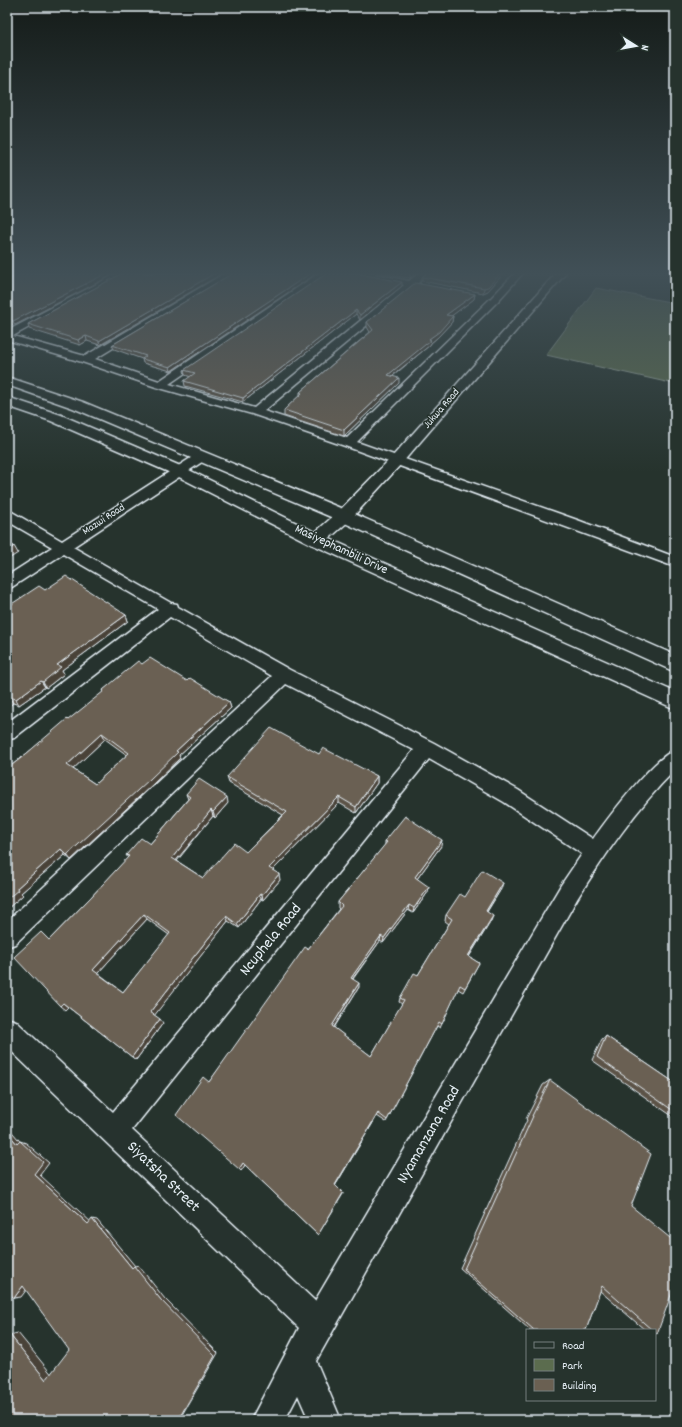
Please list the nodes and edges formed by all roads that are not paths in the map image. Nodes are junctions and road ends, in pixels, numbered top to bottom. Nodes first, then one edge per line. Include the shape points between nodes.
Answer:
1 (19, 340) edge
2 (120, 340) edge
3 (226, 340) edge
4 (344, 340) edge
5 (450, 340) edge
6 (503, 340) edge
7 (86, 360) junction
8 (7, 381) edge
9 (160, 385) junction
10 (7, 401) edge
11 (256, 412) junction
12 (349, 443) junction
13 (201, 457) junction
14 (397, 460) junction
15 (179, 471) junction
16 (7, 515) edge
17 (344, 516) junction
18 (317, 540) junction
19 (63, 547) junction
20 (675, 562) edge
21 (7, 583) edge
22 (171, 608) junction
23 (675, 664) edge
24 (284, 675) junction
25 (675, 701) edge
26 (7, 733) edge
27 (428, 748) junction
28 (675, 758) edge
29 (594, 851) junction
30 (7, 936) edge
31 (7, 1030) edge
32 (115, 1131) junction
33 (318, 1325) junction
34 (299, 1360) junction
35 (267, 1420) edge
36 (325, 1420) edge

1 - 7 street
2 - 7 street
3 - 9 street
4 - 11 street
5 - 12 street
6 - 14 main road, Jukwa Road
7 - 9 street
8 - 13 main road via 78,406
9 - 11 street
10 - 15 main road, Masiyephambili Drive via 56,418
11 - 12 street
12 - 14 street
13 - 15 street, Mazwi Road
13 - 17 main road
14 - 17 main road, Jukwa Road
14 - 20 street
15 - 18 main road, Masiyephambili Drive
15 - 19 street, Mazwi Road
16 - 19 street
17 - 18 main road, Jukwa Road
17 - 23 main road
18 - 25 main road, Masiyephambili Drive
19 - 21 street, Mazwi Road
19 - 22 street
22 - 24 street
22 - 26 street
24 - 27 street
24 - 30 street
27 - 29 street via 511,796
27 - 32 street, Ncuphela Road
28 - 29 street, Nyamanzana Road
29 - 33 street, Nyamanzana Road
31 - 32 street, Siyatsha Street
32 - 33 street, Siyatsha Street
33 - 34 street, Nyamanzana Road
34 - 35 street, Nyamanzana Road
34 - 36 street

